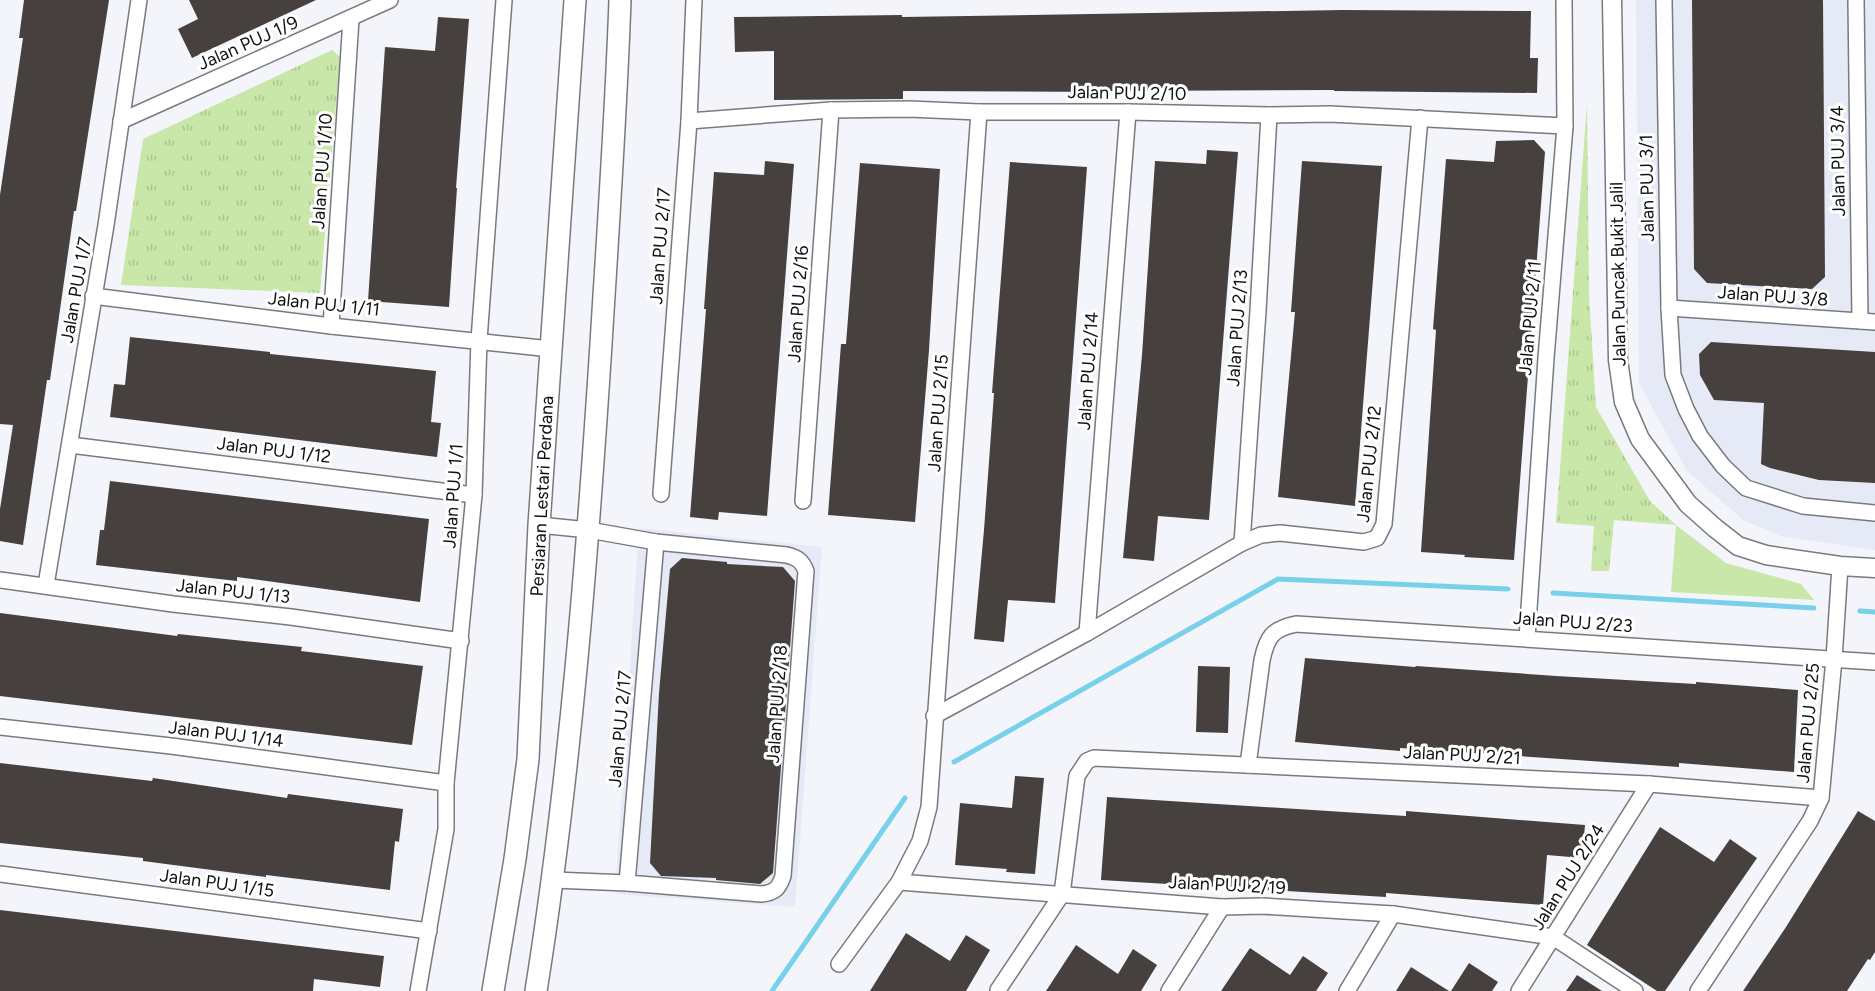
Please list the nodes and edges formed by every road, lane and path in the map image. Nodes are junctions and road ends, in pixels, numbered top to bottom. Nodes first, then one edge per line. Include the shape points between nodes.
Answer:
1 (139, 0) edge
2 (390, 0) edge
3 (504, 0) edge
4 (575, 0) edge
5 (620, 0) edge
6 (694, 0) edge
7 (1564, 0) edge
8 (1612, 0) edge
9 (1664, 0) edge
10 (1856, 0) edge
11 (351, 19) junction
12 (831, 110) junction
13 (979, 112) junction
14 (1128, 112) junction
15 (1269, 115) junction
16 (1420, 118) junction
17 (121, 121) junction
18 (689, 121) junction
19 (1565, 126) junction
20 (93, 296) junction
21 (1669, 308) junction
22 (1868, 322) edge
23 (331, 326) junction
24 (479, 340) junction
25 (551, 349) junction
26 (70, 445) junction
27 (661, 494) dead end
28 (474, 495) junction
29 (803, 501) dead end
30 (1875, 513) edge
31 (539, 525) junction
32 (589, 530) junction
33 (656, 542) junction
34 (1242, 543) junction
35 (1840, 566) junction
36 (1875, 568) edge
37 (0, 580) edge
38 (46, 585) junction
39 (1087, 633) junction
40 (1527, 638) junction
41 (461, 641) junction
42 (1834, 659) junction
43 (1875, 662) edge
44 (934, 716) junction
45 (0, 727) edge
46 (1248, 765) junction
47 (446, 783) junction
48 (1649, 784) junction
49 (1821, 798) junction
50 (0, 874) edge
51 (554, 880) junction
52 (899, 882) junction
53 (627, 884) junction
54 (1062, 894) junction
55 (1222, 907) junction
56 (1393, 914) junction
57 (429, 932) junction
58 (1553, 937) junction
59 (840, 964) dead end
60 (998, 990) edge
61 (418, 991) edge
62 (493, 991) edge
63 (536, 991) edge
64 (1169, 991) edge
65 (1347, 991) edge
66 (1519, 991) edge
67 (1635, 991) edge
68 (1698, 991) edge

1 - 17 street, Jalan PUJ 1/7
2 - 11 street, Jalan PUJ 1/9
3 - 24 street, Jalan PUJ 1/1
4 - 25 main road, Persiaran Lestari Perdana
5 - 32 main road
6 - 18 street, Jalan PUJ 2/17
7 - 19 street, Jalan PUJ 2/11
8 - 35 street, Jalan Puncak Bukit Jalil via 1618,360 1624,402 1640,439 1660,469 1688,504 1737,546 1766,555
9 - 21 street, Jalan PUJ 3/1
10 - 22 street, Jalan PUJ 3/4
11 - 17 street, Jalan PUJ 1/9
11 - 23 street, Jalan PUJ 1/10
12 - 13 street, Jalan PUJ 2/10
12 - 18 street, Jalan PUJ 2/10
12 - 29 street, Jalan PUJ 2/16
13 - 14 street, Jalan PUJ 2/10
13 - 44 street, Jalan PUJ 2/15
14 - 15 street, Jalan PUJ 2/10
14 - 39 street, Jalan PUJ 2/14
15 - 16 street, Jalan PUJ 2/10
15 - 34 street, Jalan PUJ 2/13
16 - 19 street, Jalan PUJ 2/10
16 - 34 street, Jalan PUJ 2/12 via 1382,532 1370,541 1280,533
17 - 20 street, Jalan PUJ 1/7
18 - 27 street, Jalan PUJ 2/17
19 - 40 street, Jalan PUJ 2/11
20 - 23 street, Jalan PUJ 1/11
20 - 26 street, Jalan PUJ 1/7
21 - 22 street, Jalan PUJ 3/8
21 - 30 street, Jalan PUJ 3/1 via 1673,375 1700,436 1723,466 1746,488 1803,506
23 - 24 street, Jalan PUJ 1/11
24 - 25 street, Jalan PUJ 1/11
24 - 28 street, Jalan PUJ 1/1
25 - 31 main road, Persiaran Lestari Perdana
26 - 28 street, Jalan PUJ 1/12
26 - 38 street, Jalan PUJ 1/7
28 - 41 street, Jalan PUJ 1/1
31 - 32 street, Jalan PUJ 2/18
31 - 62 main road, Persiaran Lestari Perdana via 528,759
32 - 33 street, Jalan PUJ 2/18
32 - 51 main road
33 - 53 street, Jalan PUJ 2/17
33 - 53 street, Jalan PUJ 2/18 via 787,555 802,562 806,571 783,876 776,891 770,893
34 - 39 street, Jalan PUJ 2/12
35 - 36 street, Jalan Puncak Bukit Jalil
35 - 42 street, Jalan PUJ 2/25
37 - 38 street, Jalan PUJ 1/13
38 - 41 street, Jalan PUJ 1/13
39 - 44 street, Jalan PUJ 2/12
40 - 42 street, Jalan PUJ 2/23
40 - 46 street, Jalan PUJ 2/23 via 1313,624 1282,627 1265,645
41 - 47 street, Jalan PUJ 1/1
42 - 43 street, Jalan PUJ 2/23
42 - 49 street, Jalan PUJ 2/25
44 - 52 street via 929,807 920,841
45 - 47 street, Jalan PUJ 1/14
46 - 48 street, Jalan PUJ 2/21
46 - 54 street, Jalan PUJ 2/21 via 1101,757 1086,761 1077,776
47 - 57 street, Jalan PUJ 1/1 via 446,829
48 - 49 street, Jalan PUJ 2/21
48 - 58 street, Jalan PUJ 2/24
49 - 68 street, Jalan PUJ 2/25 via 1810,822
50 - 57 street, Jalan PUJ 1/15
51 - 53 street, Jalan PUJ 2/18
51 - 63 main road
52 - 54 street, Jalan PUJ 2/19
52 - 59 street
54 - 55 street, Jalan PUJ 2/19
54 - 60 street
55 - 56 street, Jalan PUJ 2/19
55 - 64 street
56 - 58 street, Jalan PUJ 2/19
56 - 65 street
57 - 61 street, Jalan PUJ 1/1
58 - 66 street, Jalan PUJ 2/24
58 - 67 street

